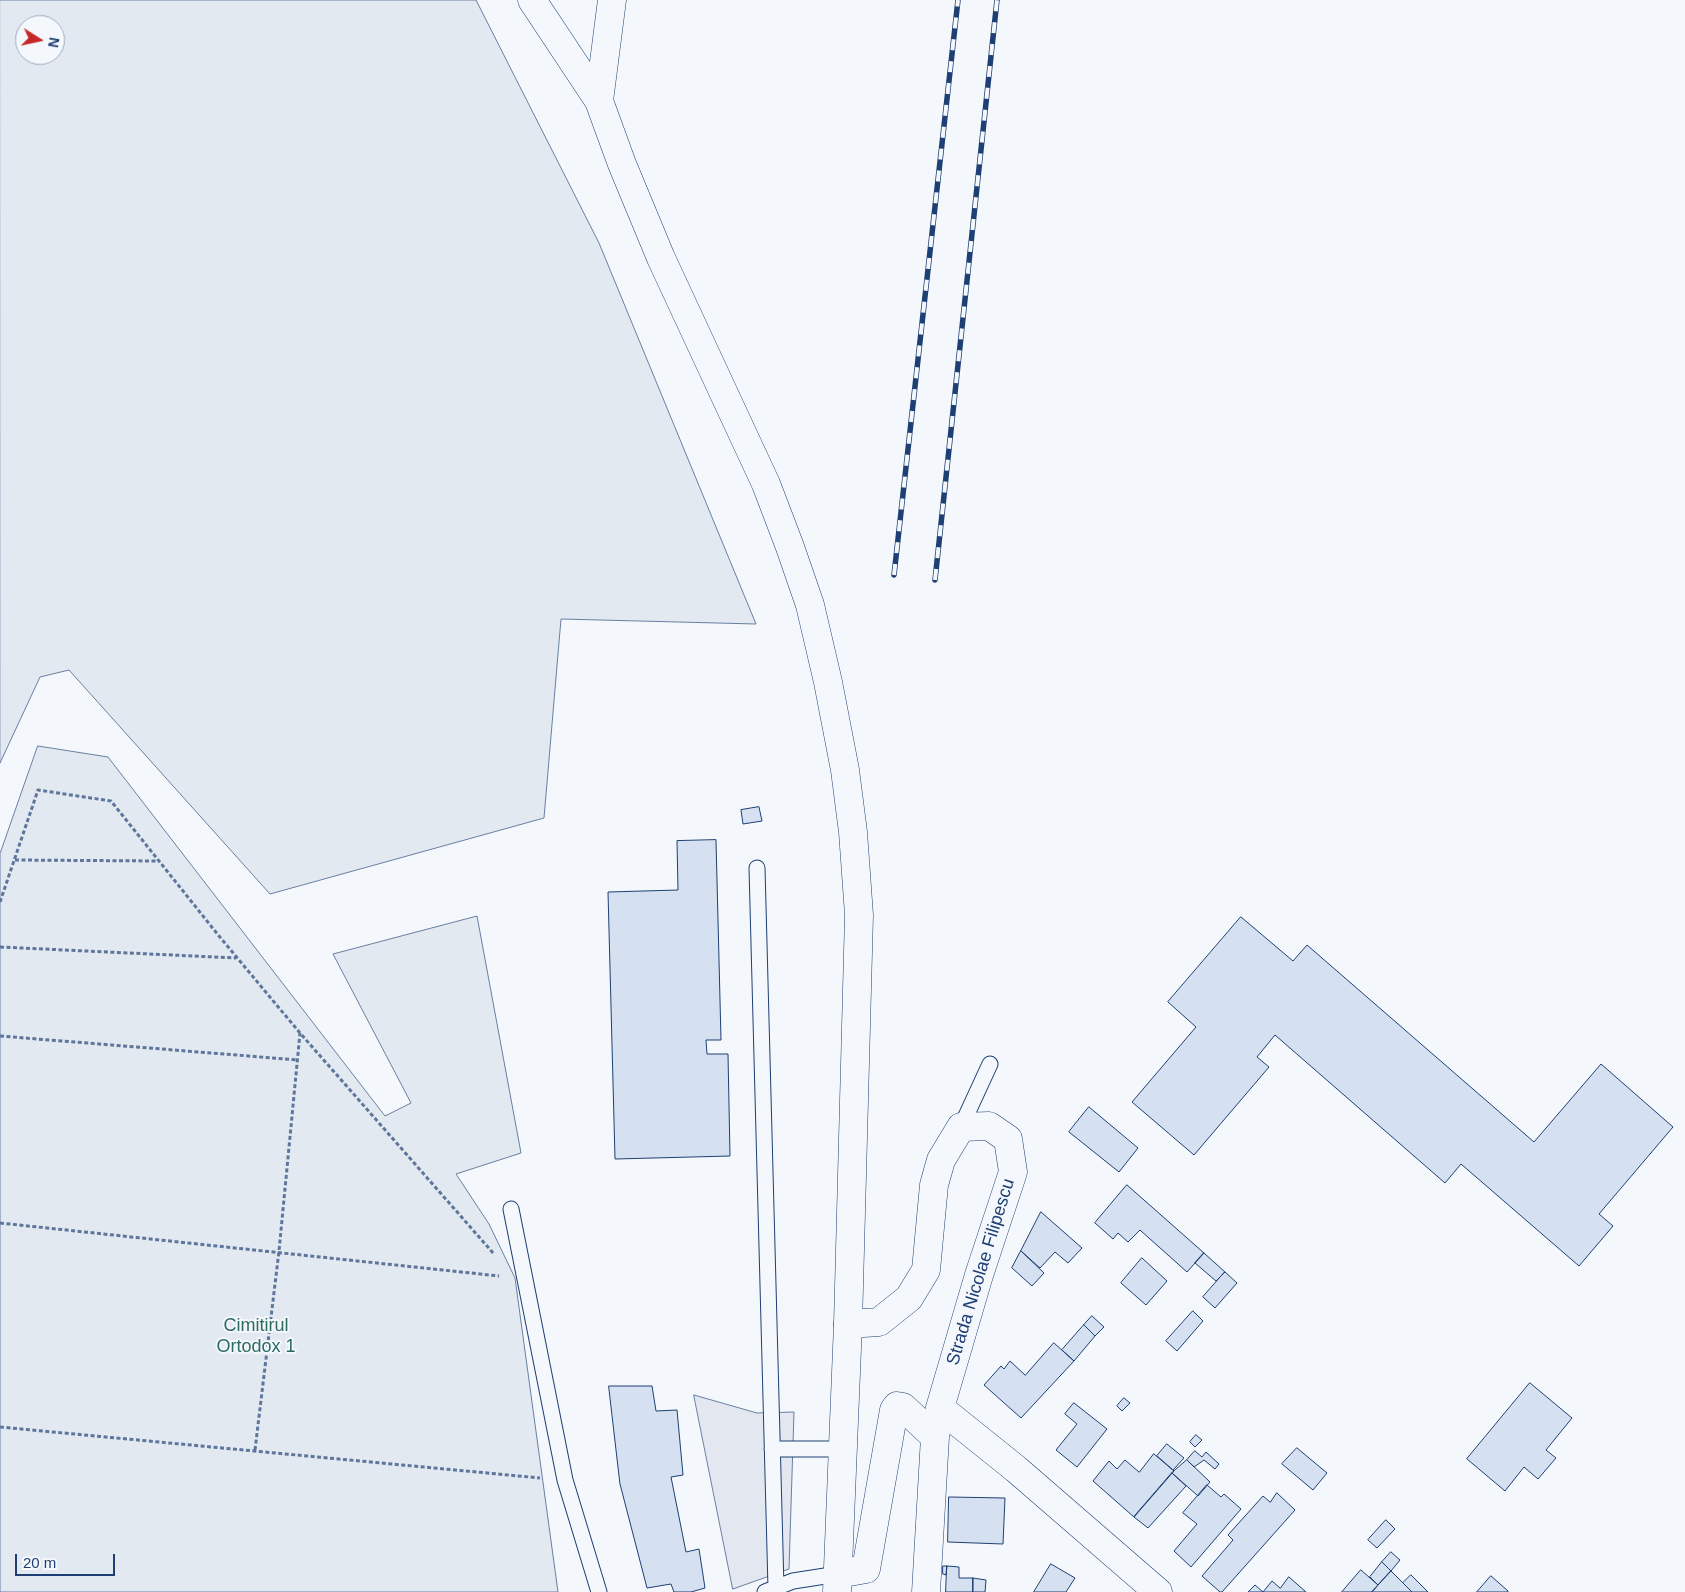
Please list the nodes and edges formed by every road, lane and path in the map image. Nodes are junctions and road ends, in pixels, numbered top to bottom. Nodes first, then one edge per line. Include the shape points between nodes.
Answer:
1 (532, 0) edge
2 (612, 0) edge
3 (599, 101) junction
4 (15, 860) junction
5 (160, 862) junction
6 (757, 868) dead end
7 (0, 902) edge
8 (0, 947) edge
9 (236, 958) junction
10 (300, 1033) junction
11 (0, 1036) edge
12 (298, 1060) junction
13 (990, 1064) dead end
14 (961, 1127) junction
15 (510, 1209) dead end
16 (0, 1223) edge
17 (279, 1251) junction
18 (520, 1278) junction
19 (848, 1324) junction
20 (940, 1408) junction
21 (0, 1427) edge
22 (935, 1437) junction
23 (772, 1449) junction
24 (254, 1450) junction
25 (843, 1450) junction
26 (565, 1480) junction
27 (864, 1581) edge
28 (837, 1583) edge
29 (770, 1590) edge
30 (599, 1592) edge
31 (926, 1592) edge
32 (1158, 1592) edge

1 - 3 main road
2 - 3 main road
3 - 19 main road via 661,258 766,484 810,605 828,682 854,832 859,915
4 - 5 path
4 - 5 path via 38,790 111,802
4 - 7 path
5 - 9 path
6 - 23 lane
8 - 9 path
9 - 10 path
10 - 12 path
10 - 18 path
11 - 12 path
12 - 17 path
13 - 14 lane
14 - 19 main road via 941,1160 934,1185 926,1270 909,1298 879,1322
14 - 20 main road, Strada Nicolae Filipescu via 988,1126 1008,1139 1013,1172
15 - 18 lane
16 - 17 path
17 - 18 path
17 - 24 path
18 - 26 lane
19 - 25 main road
20 - 22 main road, Strada Nicolae Filipescu
20 - 32 main road
21 - 24 path
22 - 27 main road via 903,1407 897,1406 894,1410
22 - 31 main road, Strada Nicolae Filipescu
23 - 25 lane
23 - 29 lane
24 - 26 path
25 - 28 main road
26 - 30 lane
27 - 28 main road
28 - 29 lane via 793,1581

